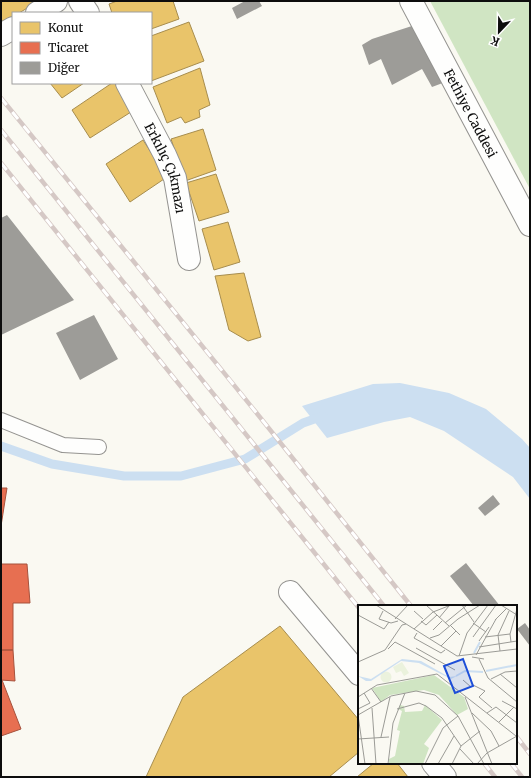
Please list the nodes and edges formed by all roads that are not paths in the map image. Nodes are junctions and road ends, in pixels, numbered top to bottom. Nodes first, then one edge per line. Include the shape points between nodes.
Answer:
1 (56, 1) edge
2 (80, 1) edge
3 (411, 1) edge
4 (39, 12) edge
5 (87, 12) edge
6 (12, 29) edge
7 (1, 35) edge
8 (128, 84) edge
9 (530, 226) edge
10 (189, 259) dead end
11 (1, 420) edge
12 (99, 447) dead end
13 (290, 592) dead end
14 (358, 673) edge
15 (434, 764) edge
16 (445, 777) edge

1 - 4 street
2 - 5 street
3 - 9 street, Fethiye Caddesi
6 - 7 street
8 - 10 street, Erkılıç Çıkmazı via 175,178
11 - 12 lane via 63,444
13 - 14 street
15 - 16 street

